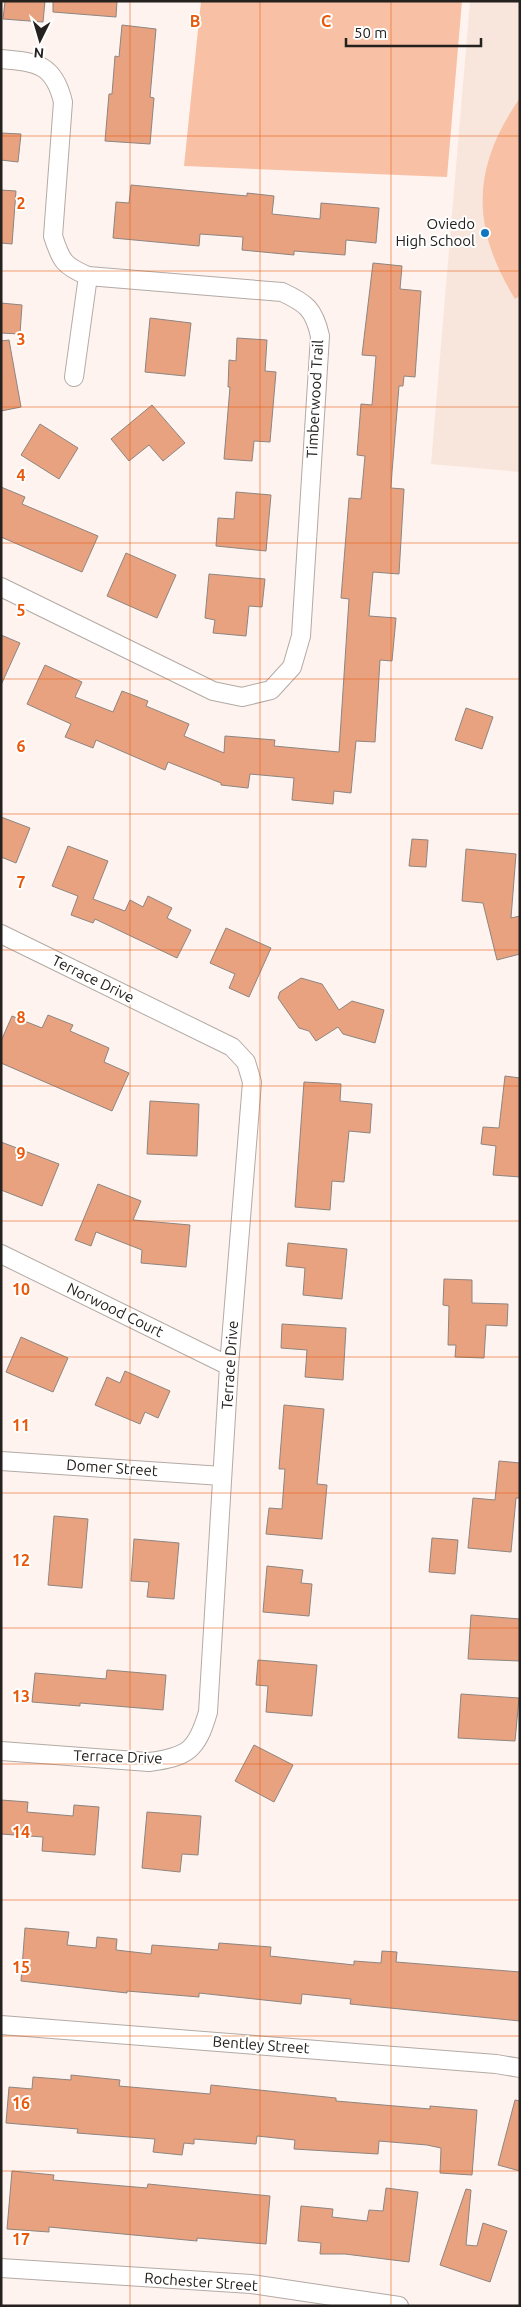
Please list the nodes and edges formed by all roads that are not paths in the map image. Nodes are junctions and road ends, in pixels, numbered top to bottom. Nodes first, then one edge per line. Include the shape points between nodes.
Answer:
1 (1, 59) edge
2 (88, 276) junction
3 (74, 376) dead end
4 (1, 586) edge
5 (1, 934) edge
6 (1, 1254) edge
7 (229, 1366) junction
8 (1, 1461) edge
9 (222, 1476) junction
10 (1, 1751) edge
11 (1, 2025) edge
12 (520, 2068) edge
13 (1, 2268) edge
14 (399, 2306) edge

1 - 2 street, Timberwood Trail via 41,65 59,83 63,102 53,236 60,257 69,268
2 - 3 street
2 - 4 street, Timberwood Trail via 282,292 303,301 316,318 320,336 301,636 292,667 271,690 242,697 213,691
5 - 7 street, Terrace Drive via 232,1047 246,1062 252,1082
6 - 7 street, Norwood Court
7 - 9 street, Terrace Drive
8 - 9 street, Domer Street
9 - 10 street, Terrace Drive via 208,1712 201,1734 189,1750 173,1759 149,1762
11 - 12 street, Bentley Street
13 - 14 street, Rochester Street via 251,2284

